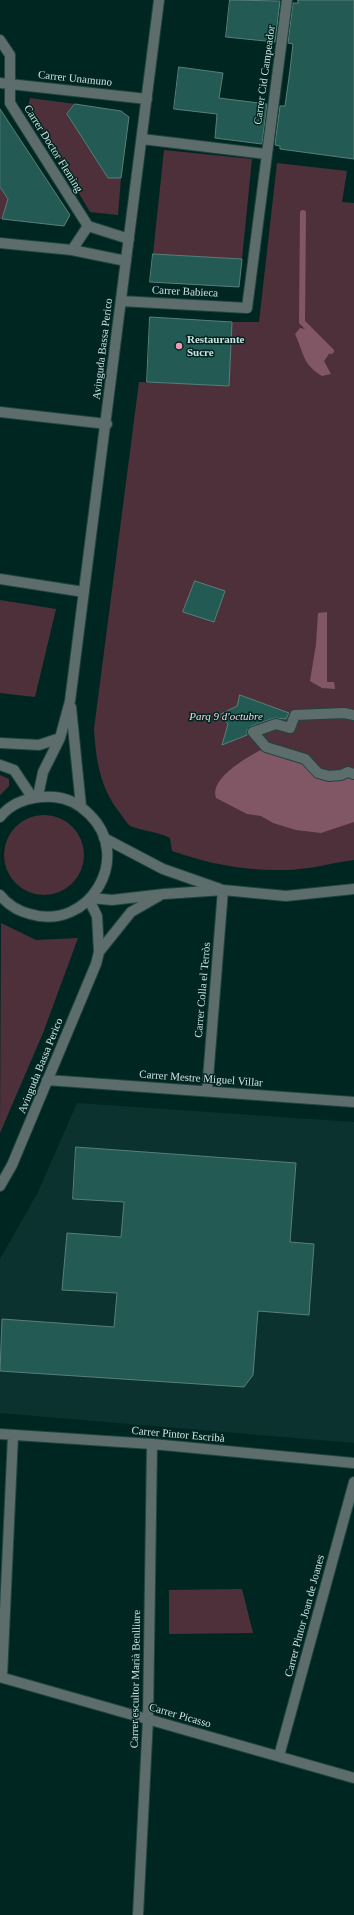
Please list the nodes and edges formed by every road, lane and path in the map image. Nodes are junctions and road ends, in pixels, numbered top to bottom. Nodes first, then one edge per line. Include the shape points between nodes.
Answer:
1 (160, 0) edge
2 (286, 0) edge
3 (0, 40) edge
4 (5, 84) edge
5 (147, 99) junction
6 (142, 139) junction
7 (266, 154) junction
8 (88, 226) junction
9 (129, 239) junction
10 (0, 243) edge
11 (72, 250) junction
12 (126, 262) junction
13 (121, 301) junction
14 (247, 308) joint
15 (0, 412) edge
16 (106, 424) junction
17 (0, 579) edge
18 (84, 592) junction
19 (70, 701) junction
20 (354, 715) edge
21 (60, 738) junction
22 (0, 743) edge
23 (0, 765) edge
24 (354, 774) edge
25 (35, 797) junction
26 (81, 806) junction
27 (0, 817) edge
28 (104, 838) junction
29 (354, 889) edge
30 (223, 890) junction
31 (164, 894) junction
32 (0, 895) edge
33 (90, 899) junction
34 (99, 952) junction
35 (47, 1080) junction
36 (207, 1091) junction
37 (354, 1102) edge
38 (0, 1186) edge
39 (0, 1434) edge
40 (13, 1435) junction
41 (152, 1444) junction
42 (354, 1463) edge
43 (354, 1482) edge
44 (1, 1677) edge
45 (148, 1719) junction
46 (279, 1756) junction
47 (354, 1778) edge
48 (138, 1915) edge

1 - 5 street, Avinguda Bassa Perico
2 - 7 street, Carrer Cid Campeador
3 - 4 street, Carrer Doctor Fleming via 10,55 11,71
4 - 5 street, Carrer Unamuno
4 - 8 street, Carrer Doctor Fleming via 10,103
5 - 6 street, Avinguda Bassa Perico
6 - 7 street
6 - 9 street, Avinguda Bassa Perico
7 - 14 street, Carrer Cid Campeador
8 - 9 street
8 - 11 street
9 - 12 street, Avinguda Bassa Perico
10 - 11 street
11 - 12 street
12 - 13 street, Avinguda Bassa Perico
13 - 14 street, Carrer Babieca
13 - 16 street, Avinguda Bassa Perico
15 - 16 street
16 - 18 street, Avinguda Bassa Perico
17 - 18 street
18 - 19 street, Avinguda Bassa Perico
19 - 21 street, Avinguda Bassa Perico
19 - 26 street, Avinguda Bassa Perico
20 - 24 street via 295,715 290,728 276,724 253,732 266,747 305,759 318,773 329,776 348,772
21 - 22 street via 39,745
21 - 25 street, Avinguda Bassa Perico via 43,772
23 - 25 street via 14,770
25 - 26 street via 60,797
25 - 27 street via 17,803
26 - 28 street via 96,820
28 - 30 street via 163,869
28 - 33 street via 107,851 104,876
29 - 30 street via 286,896
30 - 31 street
30 - 36 street, Carrer Colla el Terròs
31 - 33 street via 112,900
31 - 34 street, Avinguda Bassa Perico via 132,912
32 - 33 street via 4,901 20,911 38,916 68,913
33 - 34 street, Avinguda Bassa Perico via 97,916
34 - 35 street, Avinguda Bassa Perico
35 - 36 street, Carrer Mestre Miguel Villar
35 - 38 street, Avinguda Bassa Perico via 12,1165
36 - 37 street, Carrer Mestre Miguel Villar
39 - 40 street, Carrer Pintor Escribà
40 - 41 street, Carrer Pintor Escribà
40 - 44 street
41 - 42 street, Carrer Pintor Escribà
41 - 45 street, Carrer escultor Marià Benlliure
43 - 46 street, Carrer Pintor Joan de Joanes
44 - 45 street, Carrer Picasso
45 - 46 street, Carrer Picasso
45 - 48 street, Carrer escultor Marià Benlliure
46 - 47 street, Carrer Picasso

